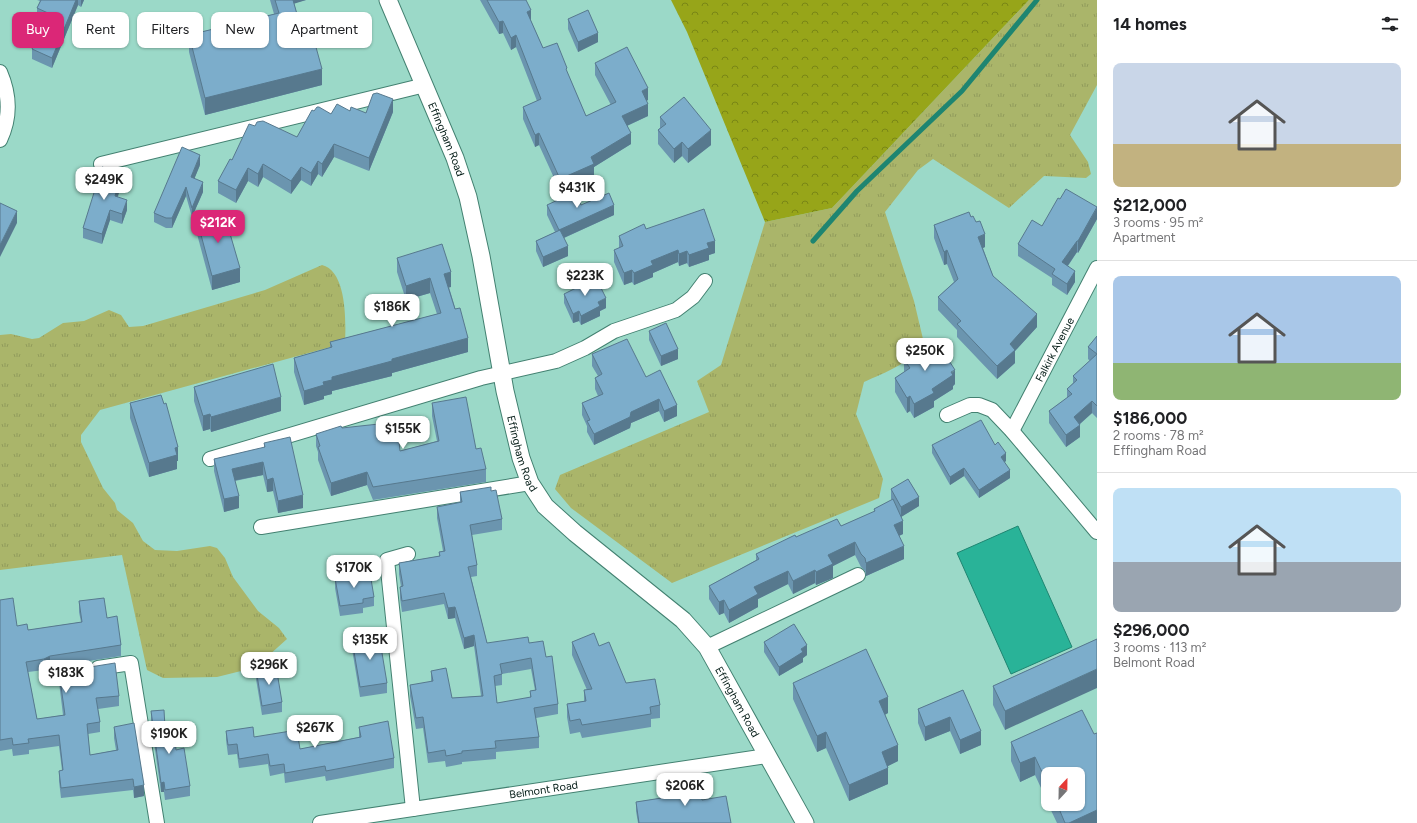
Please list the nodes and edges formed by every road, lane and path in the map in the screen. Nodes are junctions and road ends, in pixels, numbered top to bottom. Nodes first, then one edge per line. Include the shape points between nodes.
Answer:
1 (388, 0) edge
2 (0, 72) edge
3 (424, 84) junction
4 (0, 140) edge
5 (101, 164) dead end
6 (1097, 268) edge
7 (705, 281) dead end
8 (502, 373) junction
9 (947, 415) dead end
10 (1012, 431) junction
11 (210, 459) dead end
12 (530, 483) junction
13 (261, 528) dead end
14 (1097, 532) edge
15 (408, 554) dead end
16 (858, 575) dead end
17 (707, 647) junction
18 (51, 675) dead end
19 (766, 756) junction
20 (413, 809) junction
21 (157, 823) edge
22 (320, 823) edge
23 (805, 823) edge

1 - 3 street, Effingham Road
2 - 4 street via 7,93 8,112
3 - 5 street
3 - 8 street, Effingham Road via 455,158 468,197
6 - 10 street, Falkirk Avenue
7 - 8 street via 693,297 676,310 614,331 556,361
8 - 11 street
8 - 12 street, Effingham Road via 521,458
9 - 10 street via 970,405 979,405 992,410
10 - 14 street
12 - 13 street
12 - 17 street, Effingham Road via 545,506 683,620
15 - 20 street via 387,560
16 - 17 street
17 - 19 street, Effingham Road
18 - 21 street via 131,663
19 - 20 street, Belmont Road
19 - 23 street, Effingham Road
20 - 22 street, Belmont Road

